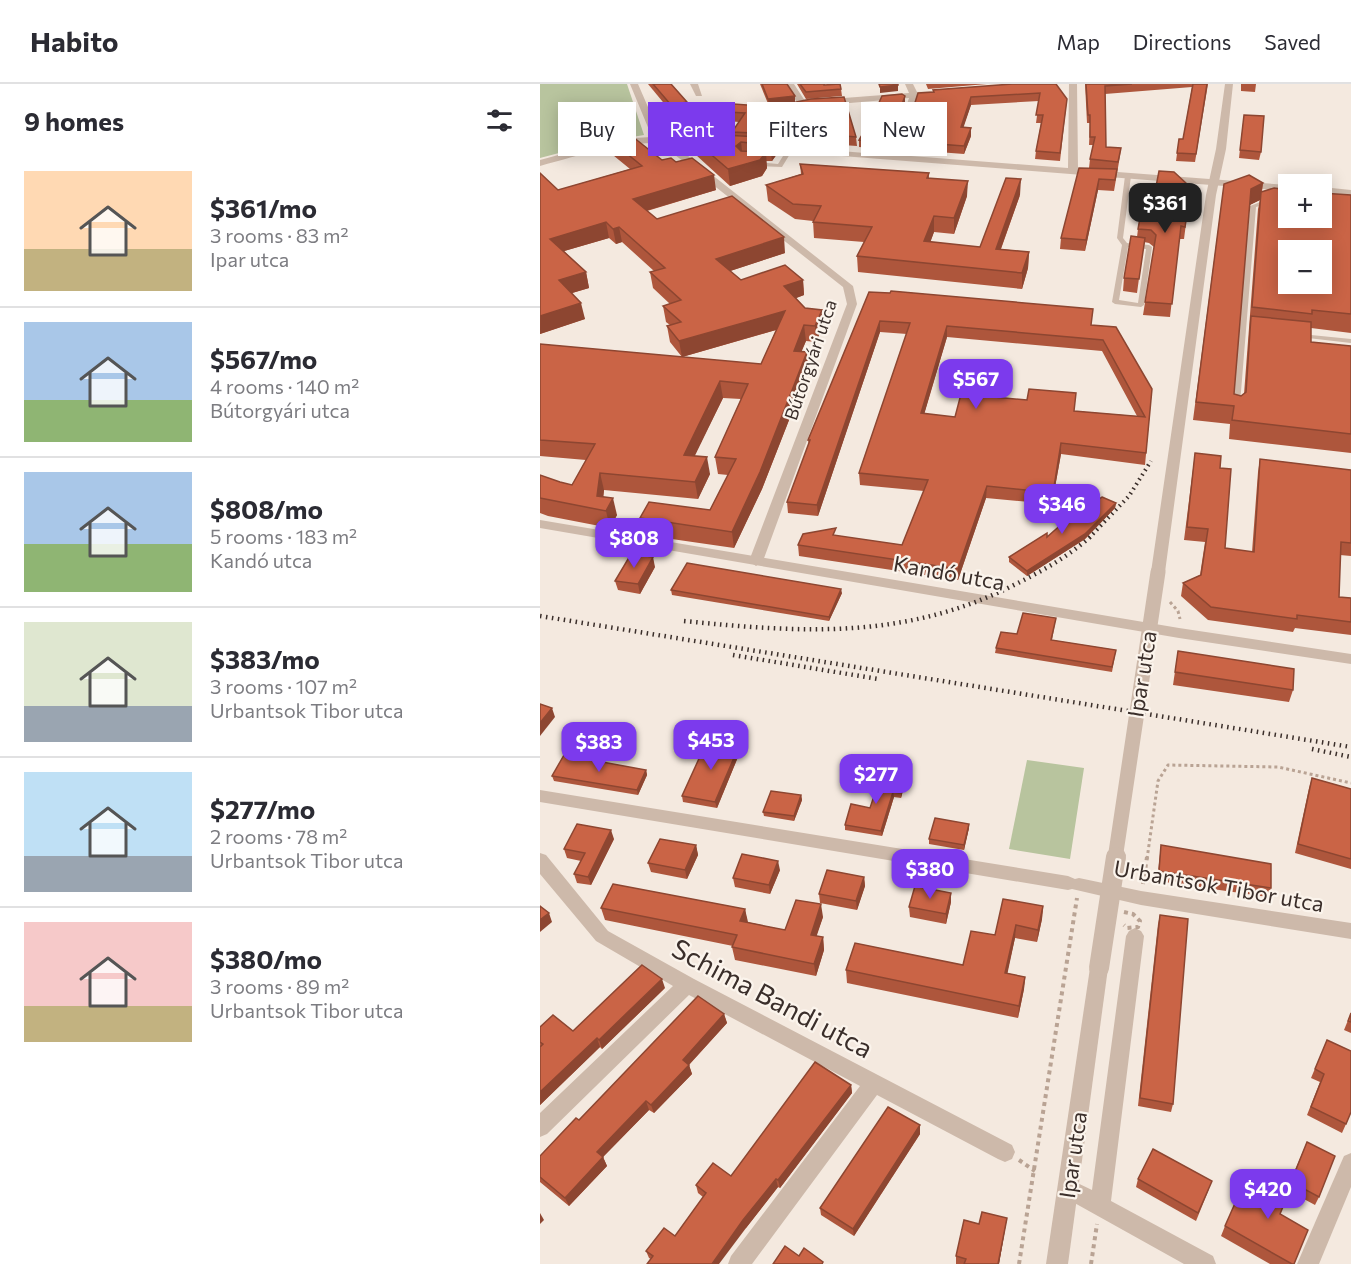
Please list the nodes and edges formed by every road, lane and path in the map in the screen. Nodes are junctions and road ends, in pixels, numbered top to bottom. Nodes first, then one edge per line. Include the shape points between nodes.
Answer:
1 (634, 84) edge
2 (694, 84) edge
3 (790, 84) edge
4 (909, 84) edge
5 (1073, 84) edge
6 (1229, 84) edge
7 (950, 92) edge
8 (699, 94) dead end
9 (914, 95) junction
10 (804, 102) edge
11 (830, 102) edge
12 (735, 108) edge
13 (744, 109) edge
14 (648, 117) edge
15 (648, 141) edge
16 (849, 154) edge
17 (683, 156) edge
18 (786, 156) edge
19 (892, 157) junction
20 (540, 163) edge
21 (743, 163) edge
22 (1073, 171) junction
23 (1128, 176) junction
24 (1214, 182) junction
25 (1278, 187) edge
26 (1332, 191) edge
27 (1351, 193) edge
28 (1278, 201) edge
29 (1125, 245) junction
30 (1242, 329) junction
31 (1253, 331) edge
32 (1296, 335) edge
33 (1351, 341) edge
34 (1236, 410) edge
35 (540, 524) edge
36 (756, 561) junction
37 (1351, 659) edge
38 (1351, 783) edge
39 (540, 796) edge
40 (543, 870) edge
41 (1074, 884) junction
42 (1141, 898) junction
43 (1107, 909) junction
44 (1129, 928) junction
45 (1351, 931) edge
46 (687, 985) junction
47 (874, 1084) junction
48 (540, 1127) edge
49 (1005, 1152) dead end
50 (1351, 1163) edge
51 (1069, 1189) junction
52 (1100, 1205) junction
53 (739, 1264) edge
54 (1019, 1264) edge
55 (1057, 1264) edge
56 (1091, 1264) edge
57 (1205, 1264) edge
58 (1308, 1264) edge

1 - 14 street
2 - 8 street
3 - 10 street
4 - 9 street
5 - 22 street
6 - 24 street, Ipar utca
7 - 9 street
9 - 11 street
9 - 19 street
12 - 13 street
15 - 20 street via 617,143
16 - 19 street
17 - 36 street, Bútorgyári utca via 848,286 852,304
18 - 21 lane via 780,166
19 - 22 street
22 - 23 street
23 - 24 street
23 - 29 lane via 1120,238
24 - 25 street
24 - 43 street, Ipar utca, bridge
26 - 27 street
28 - 30 lane via 1253,206
29 - 29 lane via 1114,302 1141,305 1149,247
30 - 31 lane
30 - 34 lane
32 - 33 lane
35 - 36 street, Kandó utca
36 - 37 street, Kandó utca
38 - 42 path via 1278,766 1168,765 1158,781
39 - 41 street, Urbantsok Tibor utca
40 - 46 street, Schima Bandi utca via 602,936
41 - 42 street, Urbantsok Tibor utca
41 - 54 path
42 - 44 path via 1143,918
42 - 45 street, Urbantsok Tibor utca
43 - 44 path, bridge via 1138,917 1140,924
43 - 51 street, Ipar utca, bridge
44 - 52 street, Ipar utca
46 - 47 street, Schima Bandi utca
46 - 48 street
47 - 49 street, Schima Bandi utca
47 - 53 street
50 - 58 street
51 - 52 street
51 - 55 street, Ipar utca
52 - 56 path
52 - 57 street

